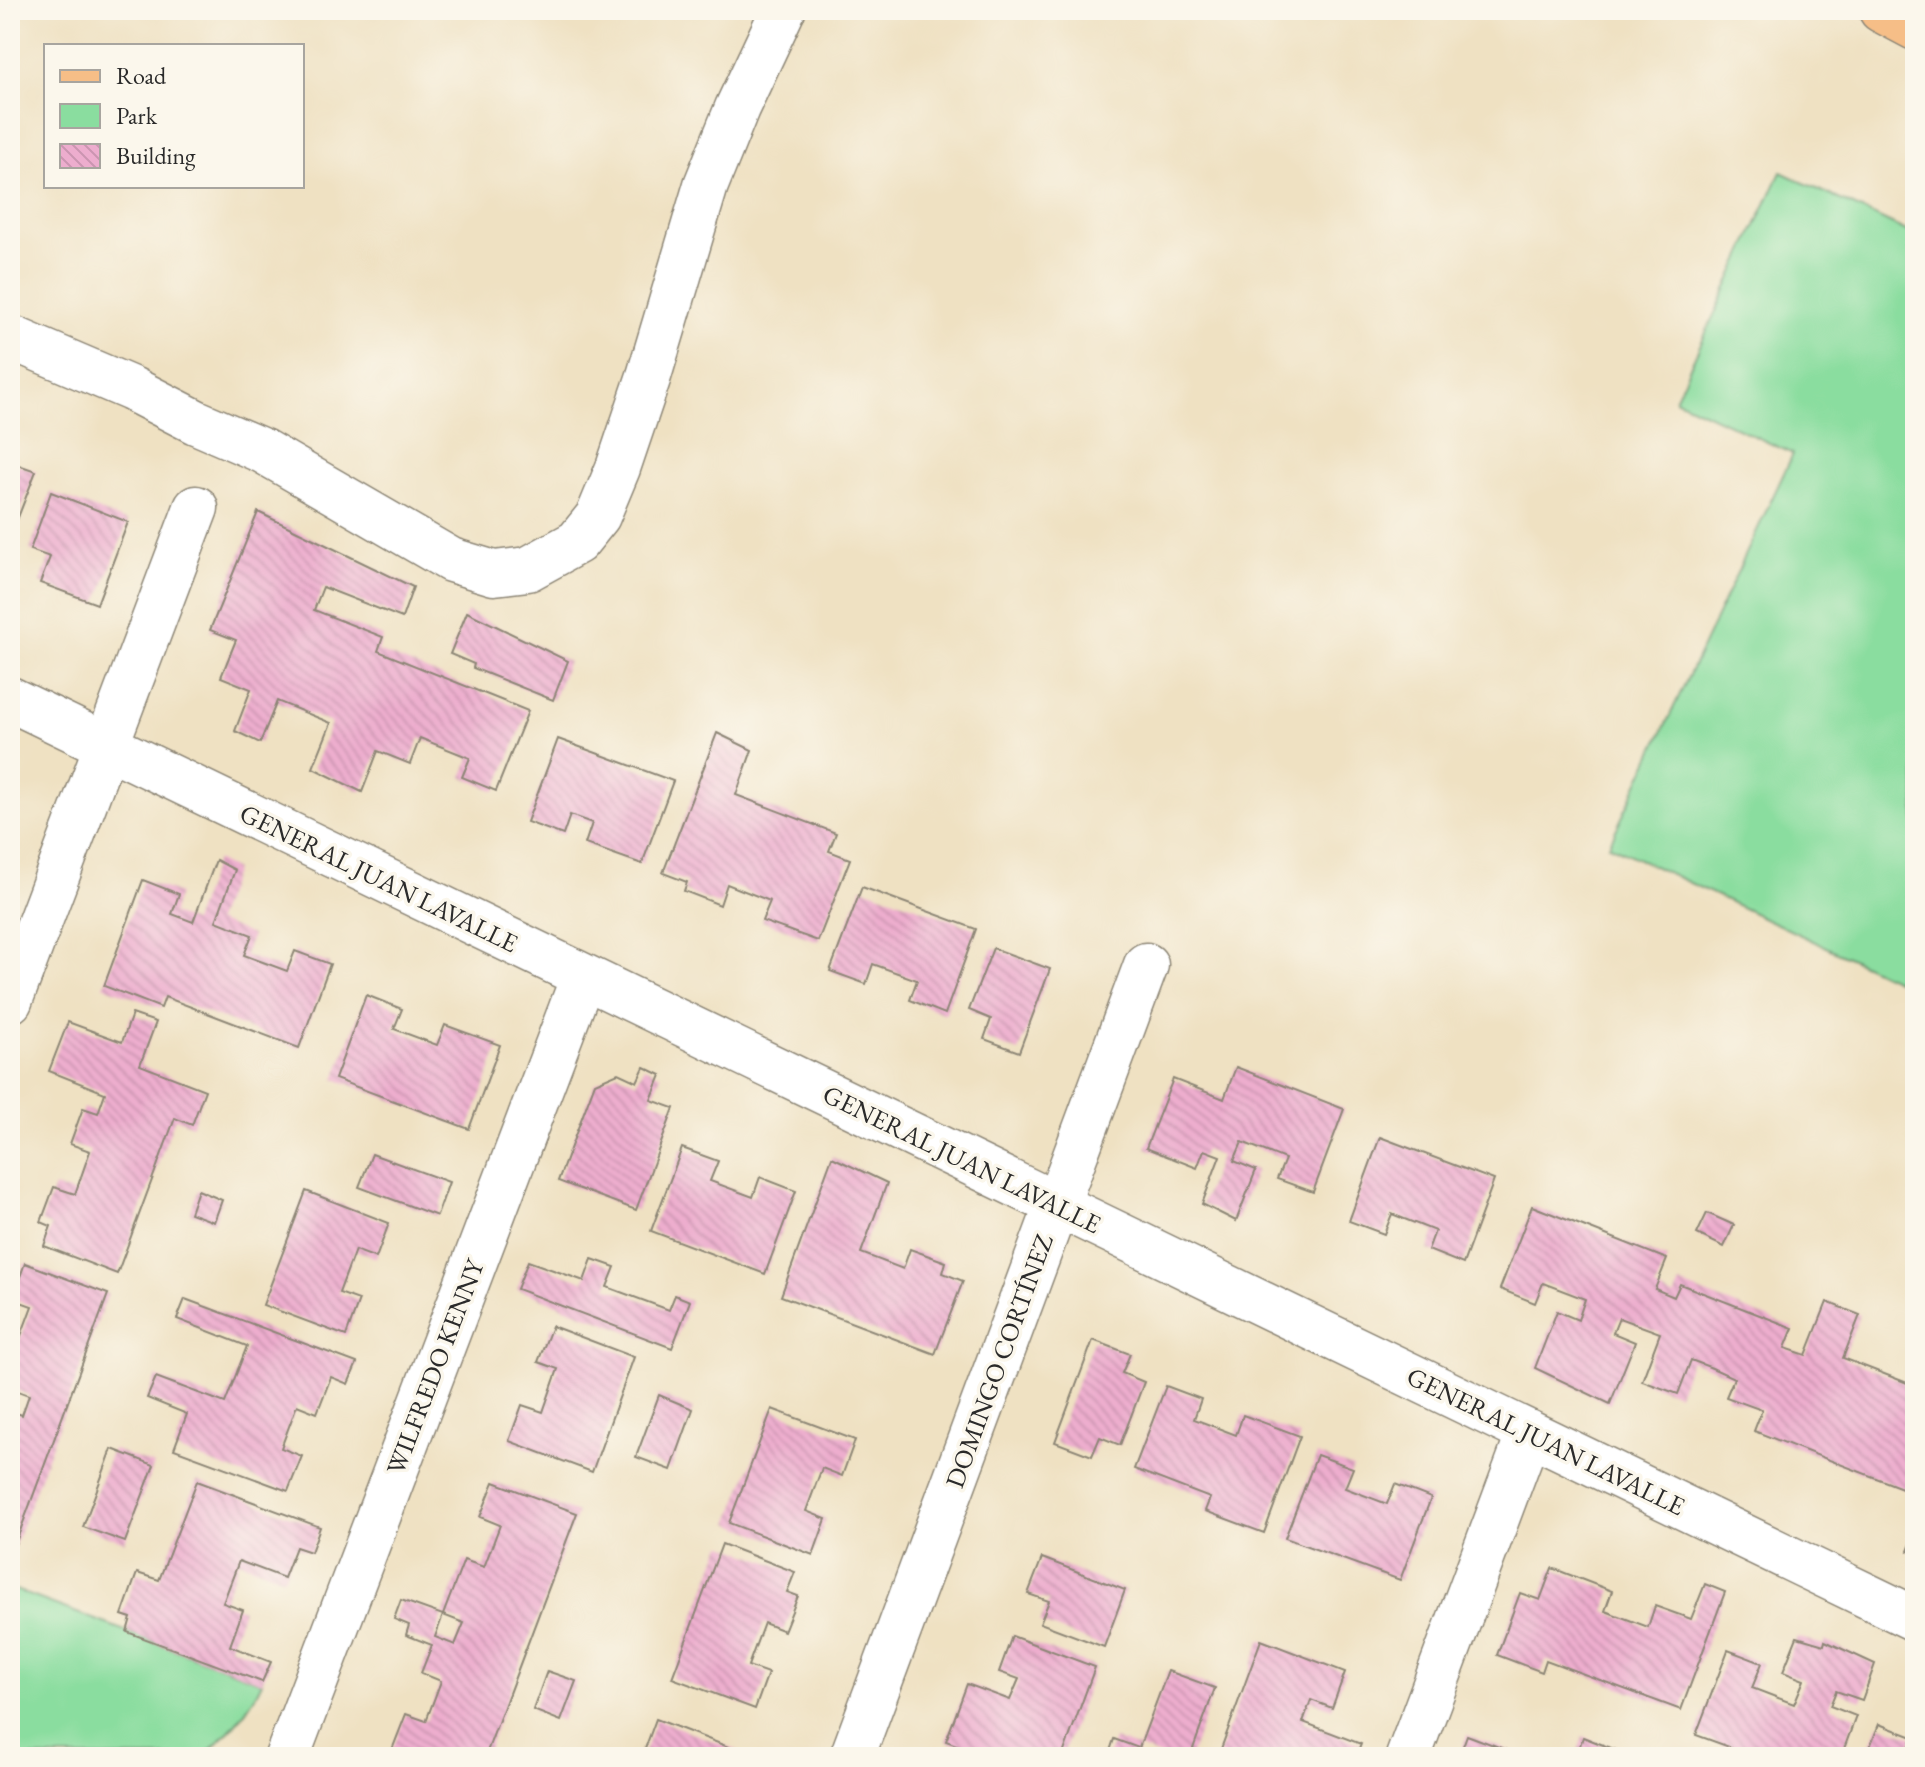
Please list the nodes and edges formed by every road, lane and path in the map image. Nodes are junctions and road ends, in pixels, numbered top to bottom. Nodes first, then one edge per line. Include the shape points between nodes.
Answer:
1 (783, 10) edge
2 (1881, 10) edge
3 (1915, 28) edge
4 (10, 337) edge
5 (196, 508) dead end
6 (10, 699) edge
7 (106, 745) junction
8 (1146, 965) dead end
9 (583, 977) junction
10 (10, 1001) edge
11 (1057, 1205) junction
12 (1529, 1433) junction
13 (1915, 1619) edge
14 (287, 1757) edge
15 (852, 1757) edge
16 (1408, 1757) edge

1 - 4 street via 706,185 649,376 598,516 577,542 528,569 494,573 451,560 263,451
2 - 3 main road
5 - 7 street
6 - 7 street, GENERAL JUAN LAVALLE
7 - 9 street, GENERAL JUAN LAVALLE
7 - 10 street
8 - 11 street, DOMINGO CORTÍNEZ
9 - 11 street, GENERAL JUAN LAVALLE
9 - 14 street, WILFREDO KENNY
11 - 12 street, GENERAL JUAN LAVALLE
11 - 15 street, DOMINGO CORTÍNEZ
12 - 13 street, GENERAL JUAN LAVALLE
12 - 16 street

